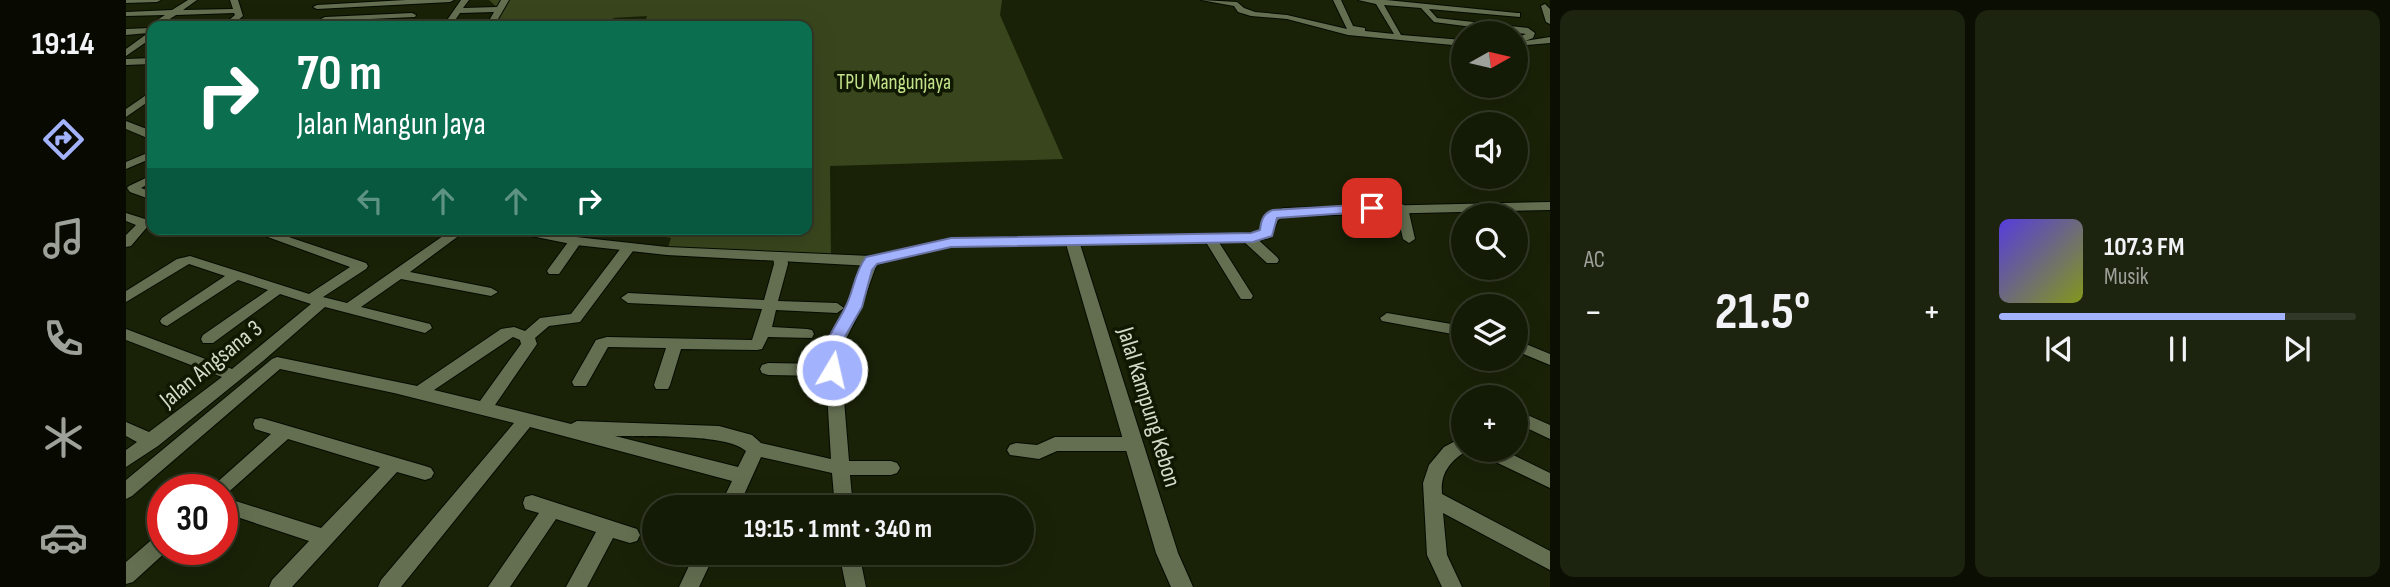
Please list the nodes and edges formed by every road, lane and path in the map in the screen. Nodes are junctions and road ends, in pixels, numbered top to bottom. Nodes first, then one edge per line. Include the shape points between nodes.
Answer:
1 (156, 0) edge
2 (193, 0) edge
3 (234, 0) edge
4 (323, 0) edge
5 (450, 0) edge
6 (465, 0) edge
7 (505, 0) edge
8 (1205, 0) edge
9 (1337, 0) edge
10 (1362, 0) edge
11 (126, 1) edge
12 (397, 1) edge
13 (424, 1) edge
14 (360, 2) edge
15 (1238, 2) edge
16 (1379, 2) edge
17 (1409, 2) edge
18 (1423, 6) junction
19 (1545, 6) dead end
20 (500, 9) junction
21 (237, 11) junction
22 (458, 11) junction
23 (172, 14) junction
24 (127, 15) edge
25 (412, 15) junction
26 (1517, 15) dead end
27 (371, 17) junction
28 (325, 19) dead end
29 (1434, 20) junction
30 (163, 21) edge
31 (233, 21) edge
32 (367, 21) edge
33 (408, 21) edge
34 (451, 21) edge
35 (493, 21) edge
36 (1451, 22) edge
37 (1550, 22) edge
38 (147, 30) edge
39 (126, 32) edge
40 (1398, 33) junction
41 (147, 34) edge
42 (1446, 37) junction
43 (1451, 38) edge
44 (1451, 40) edge
45 (1550, 40) edge
46 (1528, 42) edge
47 (126, 53) edge
48 (147, 61) edge
49 (126, 62) edge
50 (147, 98) edge
51 (126, 114) edge
52 (126, 125) edge
53 (147, 132) edge
54 (147, 156) edge
55 (126, 166) edge
56 (147, 181) edge
57 (147, 194) edge
58 (1550, 206) edge
59 (1402, 208) junction
60 (126, 217) edge
61 (271, 235) edge
62 (452, 235) edge
63 (562, 235) edge
64 (1247, 237) junction
65 (1210, 239) junction
66 (1409, 239) dead end
67 (576, 240) junction
68 (1072, 240) junction
69 (126, 243) edge
70 (629, 247) junction
71 (780, 256) junction
72 (1272, 260) dead end
73 (872, 261) junction
74 (554, 271) dead end
75 (397, 274) junction
76 (234, 276) junction
77 (278, 289) junction
78 (492, 292) dead end
79 (1246, 296) dead end
80 (126, 297) edge
81 (628, 298) dead end
82 (317, 300) junction
83 (769, 304) junction
84 (837, 308) dead end
85 (349, 309) junction
86 (1387, 318) dead end
87 (167, 321) dead end
88 (425, 328) dead end
89 (1451, 329) edge
90 (763, 332) junction
91 (126, 334) edge
92 (807, 334) dead end
93 (527, 337) junction
94 (208, 339) dead end
95 (675, 344) junction
96 (1528, 350) edge
97 (1550, 359) edge
98 (768, 369) dead end
99 (832, 370) junction
100 (233, 375) junction
101 (580, 382) dead end
102 (662, 385) dead end
103 (419, 393) junction
104 (485, 407) junction
105 (524, 421) junction
106 (1528, 422) edge
107 (261, 424) dead end
108 (551, 428) junction
109 (126, 429) edge
110 (285, 431) junction
111 (1550, 432) edge
112 (152, 441) junction
113 (1135, 444) junction
114 (756, 449) junction
115 (1016, 450) dead end
116 (1451, 452) edge
117 (126, 460) edge
118 (1511, 462) edge
119 (393, 464) junction
120 (840, 468) junction
121 (891, 468) dead end
122 (425, 473) dead end
123 (238, 474) edge
124 (743, 476) junction
125 (1550, 481) edge
126 (126, 491) edge
127 (734, 495) edge
128 (843, 495) edge
129 (1432, 498) junction
130 (532, 503) dead end
131 (238, 509) edge
132 (552, 510) junction
133 (608, 528) junction
134 (630, 534) dead end
135 (324, 538) junction
136 (147, 556) edge
137 (1550, 561) edge
138 (699, 565) edge
139 (851, 565) edge
140 (126, 575) edge
141 (279, 587) edge
142 (388, 587) edge
143 (498, 587) edge
144 (576, 587) edge
145 (689, 587) edge
146 (856, 587) edge
147 (1182, 587) edge
148 (1452, 587) edge

1 - 11 street
2 - 23 street
3 - 21 street
4 - 14 street via 317,7
5 - 13 street
6 - 22 street
7 - 20 street
8 - 15 street
9 - 40 street via 1350,28
10 - 16 street
12 - 13 street
12 - 14 street
13 - 25 street
15 - 44 street via 1241,9 1254,14 1348,32
16 - 17 street
16 - 40 street
17 - 18 street
18 - 26 street
18 - 29 street
19 - 37 street
20 - 22 street
20 - 35 street
21 - 23 street
21 - 31 street via 239,16
22 - 34 street
23 - 24 street
23 - 30 street
25 - 27 street
25 - 33 street
27 - 28 street
27 - 32 street
29 - 36 street
29 - 42 street
38 - 39 street
40 - 42 street
41 - 47 street
42 - 43 street
45 - 46 street
48 - 49 street
50 - 51 street
52 - 53 street
54 - 55 street
56 - 57 street via 133,188
58 - 59 street
59 - 64 street via 1273,214 1265,234
59 - 66 street
60 - 69 street via 142,226
61 - 82 street, Jalan Angsana 3 via 361,265
62 - 75 street
63 - 67 street
64 - 65 street
64 - 72 street
65 - 68 street
65 - 79 street
67 - 70 street
67 - 74 street
68 - 73 street via 951,242
68 - 113 street, Jalal Kampung Kebon
70 - 71 street
70 - 93 street via 575,319 545,321
71 - 73 street
71 - 83 street
73 - 99 street via 835,340
75 - 78 street
75 - 85 street
76 - 77 street
76 - 80 street via 190,260
76 - 87 street
77 - 82 street
77 - 94 street
81 - 83 street
82 - 85 street
82 - 100 street, Jalan Angsana 3
83 - 84 street
83 - 90 street
85 - 88 street
86 - 89 street
90 - 92 street
90 - 95 street via 752,347
91 - 100 street
93 - 103 street via 506,333
93 - 104 street via 523,355
95 - 101 street via 601,344
95 - 102 street
96 - 97 street
98 - 99 street
99 - 120 street
100 - 112 street, Jalan Angsana 3
103 - 104 street
103 - 126 street via 277,363
104 - 105 street
105 - 108 street
105 - 142 street
106 - 111 street
107 - 110 street
108 - 114 street via 719,433 746,440
108 - 124 street
109 - 112 street
110 - 119 street
110 - 123 street
112 - 117 street, Jalan Angsana 3
113 - 115 street via 1055,444 1039,452
113 - 147 street, Jalal Kampung Kebon via 1167,553
114 - 120 street
114 - 124 street
116 - 129 street via 1435,470
118 - 125 street
119 - 122 street
119 - 135 street
120 - 121 street
120 - 128 street
124 - 127 street
129 - 137 street
129 - 148 street via 1437,555
130 - 132 street
131 - 135 street
132 - 133 street
132 - 143 street
133 - 134 street
133 - 144 street
135 - 141 street
136 - 140 street
138 - 145 street
139 - 146 street

